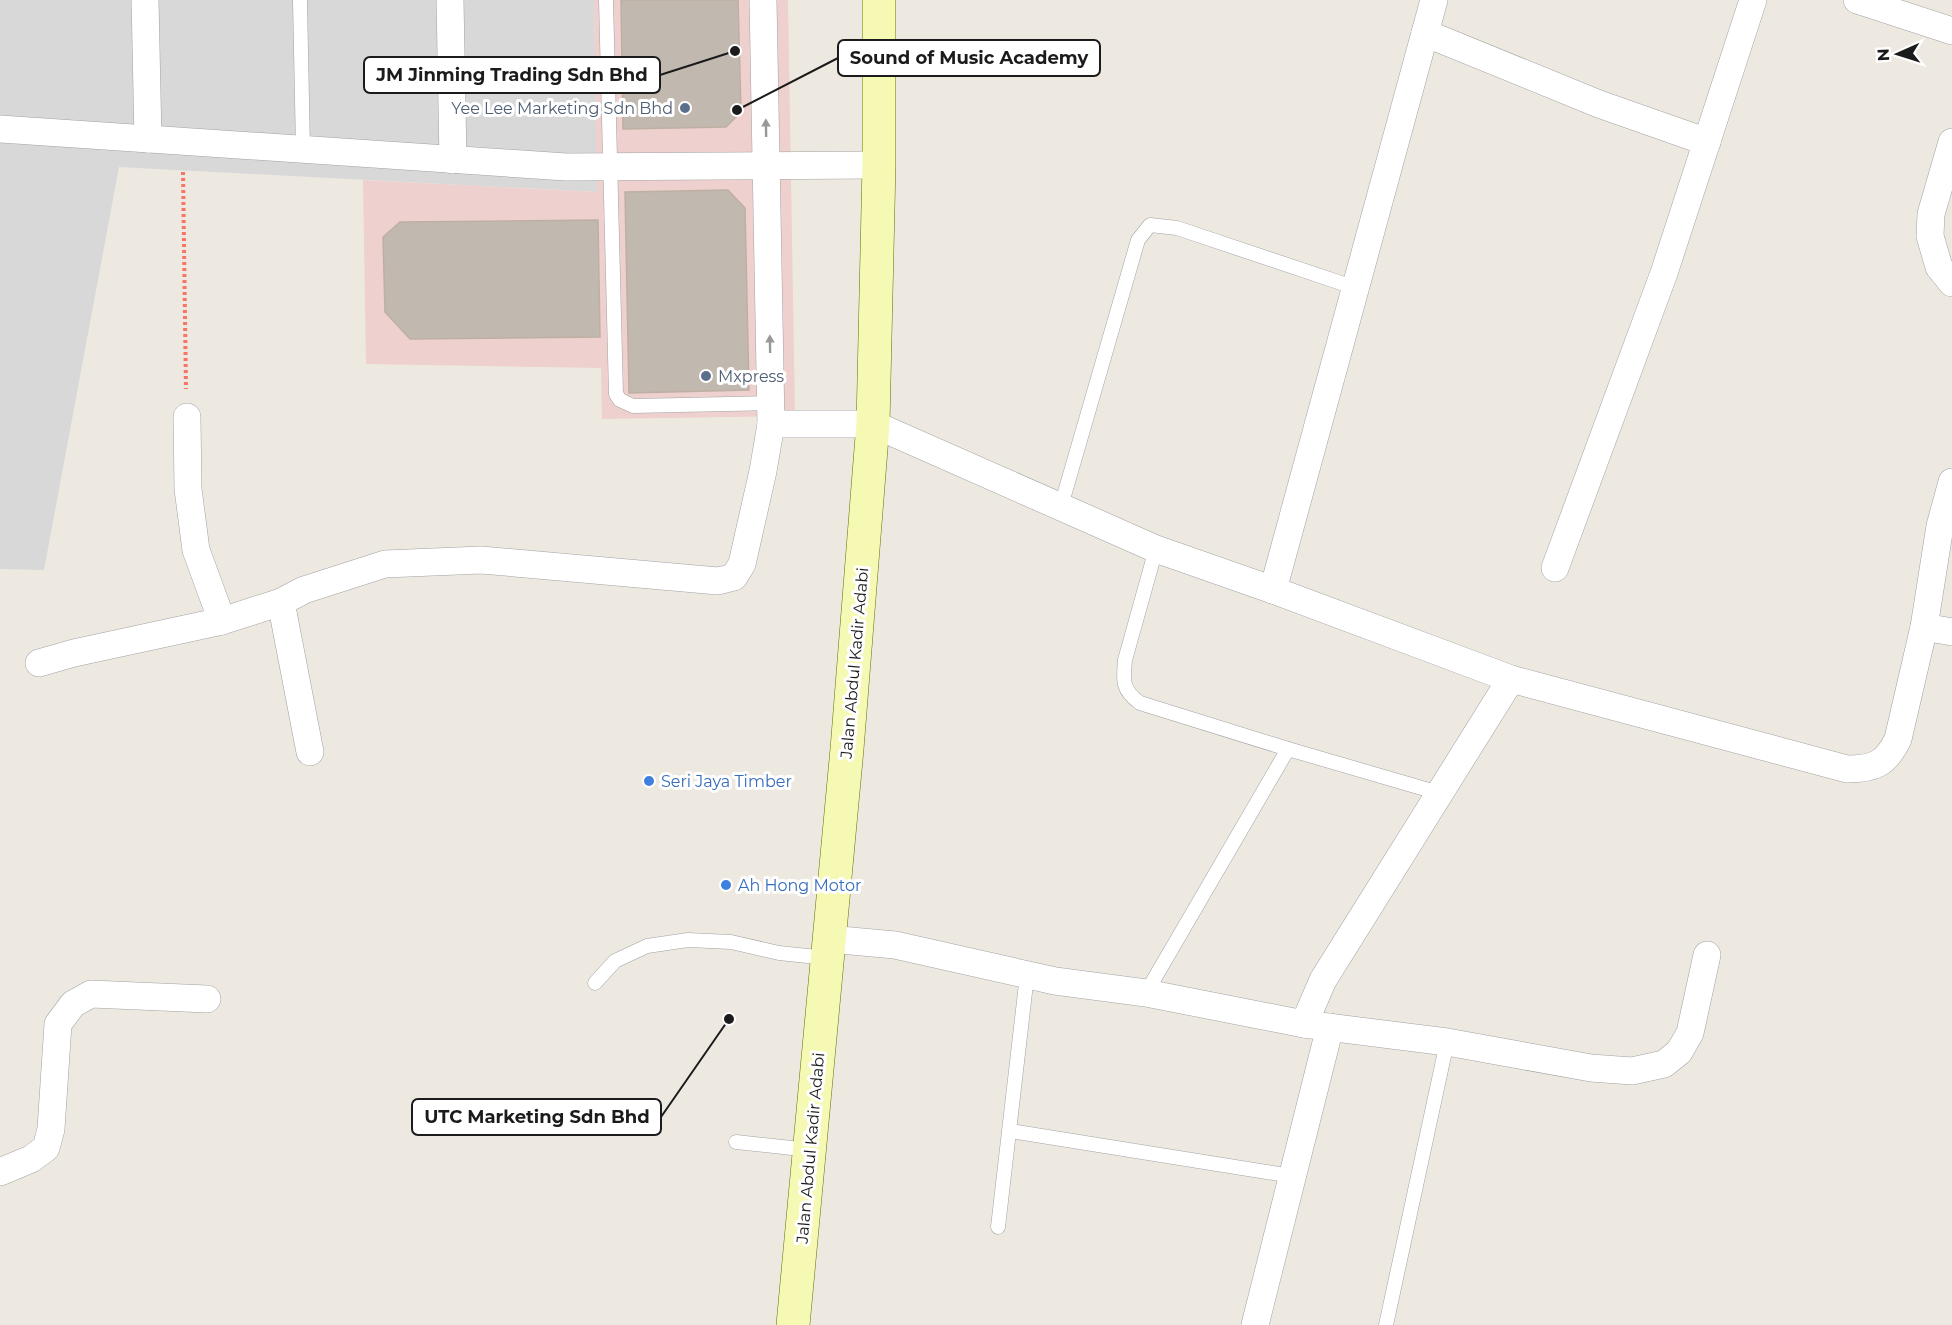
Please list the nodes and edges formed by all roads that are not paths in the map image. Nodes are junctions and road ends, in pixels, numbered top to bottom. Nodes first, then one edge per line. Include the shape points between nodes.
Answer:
1 (145, 0) edge
2 (300, 0) edge
3 (450, 0) edge
4 (606, 0) edge
5 (763, 0) edge
6 (879, 0) edge
7 (1434, 0) edge
8 (1753, 0) edge
9 (1857, 0) edge
10 (1952, 31) edge
11 (1425, 33) junction
12 (0, 129) edge
13 (148, 139) junction
14 (1707, 142) junction
15 (1952, 142) edge
16 (303, 150) junction
17 (453, 160) junction
18 (879, 165) junction
19 (766, 166) junction
20 (609, 168) junction
21 (1952, 283) edge
22 (1356, 288) junction
23 (771, 413) junction
24 (186, 417) road end
25 (873, 424) junction
26 (1952, 482) edge
27 (1061, 506) junction
28 (1156, 549) junction
29 (1555, 568) dead end
30 (1273, 590) junction
31 (281, 602) junction
32 (222, 621) junction
33 (1924, 627) junction
34 (1952, 632) edge
35 (39, 663) dead end
36 (1511, 679) junction
37 (1288, 749) junction
38 (310, 752) dead end
39 (1440, 793) junction
40 (828, 948) junction
41 (1707, 955) dead end
42 (1027, 975) junction
43 (595, 983) dead end
44 (1146, 993) junction
45 (207, 999) dead end
46 (1317, 1025) junction
47 (1447, 1042) junction
48 (1010, 1131) junction
49 (736, 1142) dead end
50 (810, 1150) junction
51 (0, 1172) edge
52 (1292, 1176) junction
53 (998, 1227) dead end
54 (793, 1325) edge
55 (1255, 1325) edge
56 (1386, 1325) edge

1 - 13 street
2 - 16 lane
3 - 17 street
4 - 20 lane
19 -> 5 street
6 - 18 main road, Jalan Abdul Kadir Adabi
7 - 11 street
8 - 14 street
9 - 10 street
11 - 14 street via 1599,104
11 - 22 street
12 - 13 street
13 - 16 street
14 - 29 street via 1664,273
15 - 21 street via 1931,214 1930,236 1939,267
16 - 17 street
17 - 20 street
18 - 19 street
18 - 25 main road, Jalan Abdul Kadir Adabi
19 - 20 street
23 -> 19 street
20 - 23 lane via 615,386 620,400 633,405
22 - 27 lane via 1177,228 1150,225 1138,240
22 - 30 street
23 - 25 street
23 - 31 street via 763,471 742,564 734,577 718,581 481,560 385,564 304,590
24 - 32 street via 188,489 196,550
25 - 27 street
25 - 40 main road, Jalan Abdul Kadir Adabi
26 - 33 street via 1940,526
27 - 28 street
28 - 30 street
28 - 37 lane via 1125,660 1123,678 1128,695 1140,703
30 - 36 street
31 - 32 street
31 - 38 street
32 - 35 street
33 - 34 street
33 - 36 street via 1898,739 1891,754 1878,765 1862,769 1847,769
36 - 39 street
37 - 39 lane
37 - 44 lane
39 - 46 street via 1323,980
40 - 42 street via 895,945
40 - 43 lane via 779,953 731,942 688,940 647,946 615,962
40 - 50 main road, Jalan Abdul Kadir Adabi
41 - 47 street via 1690,1033 1679,1052 1664,1064 1632,1071 1592,1068
42 - 44 street
42 - 48 lane
44 - 46 street
45 - 51 street via 92,994 73,1004 58,1024 51,1129 46,1148
46 - 47 street
46 - 52 street
47 - 56 lane
48 - 52 lane
48 - 53 lane
49 - 50 lane
50 - 54 main road, Jalan Abdul Kadir Adabi
52 - 55 street

